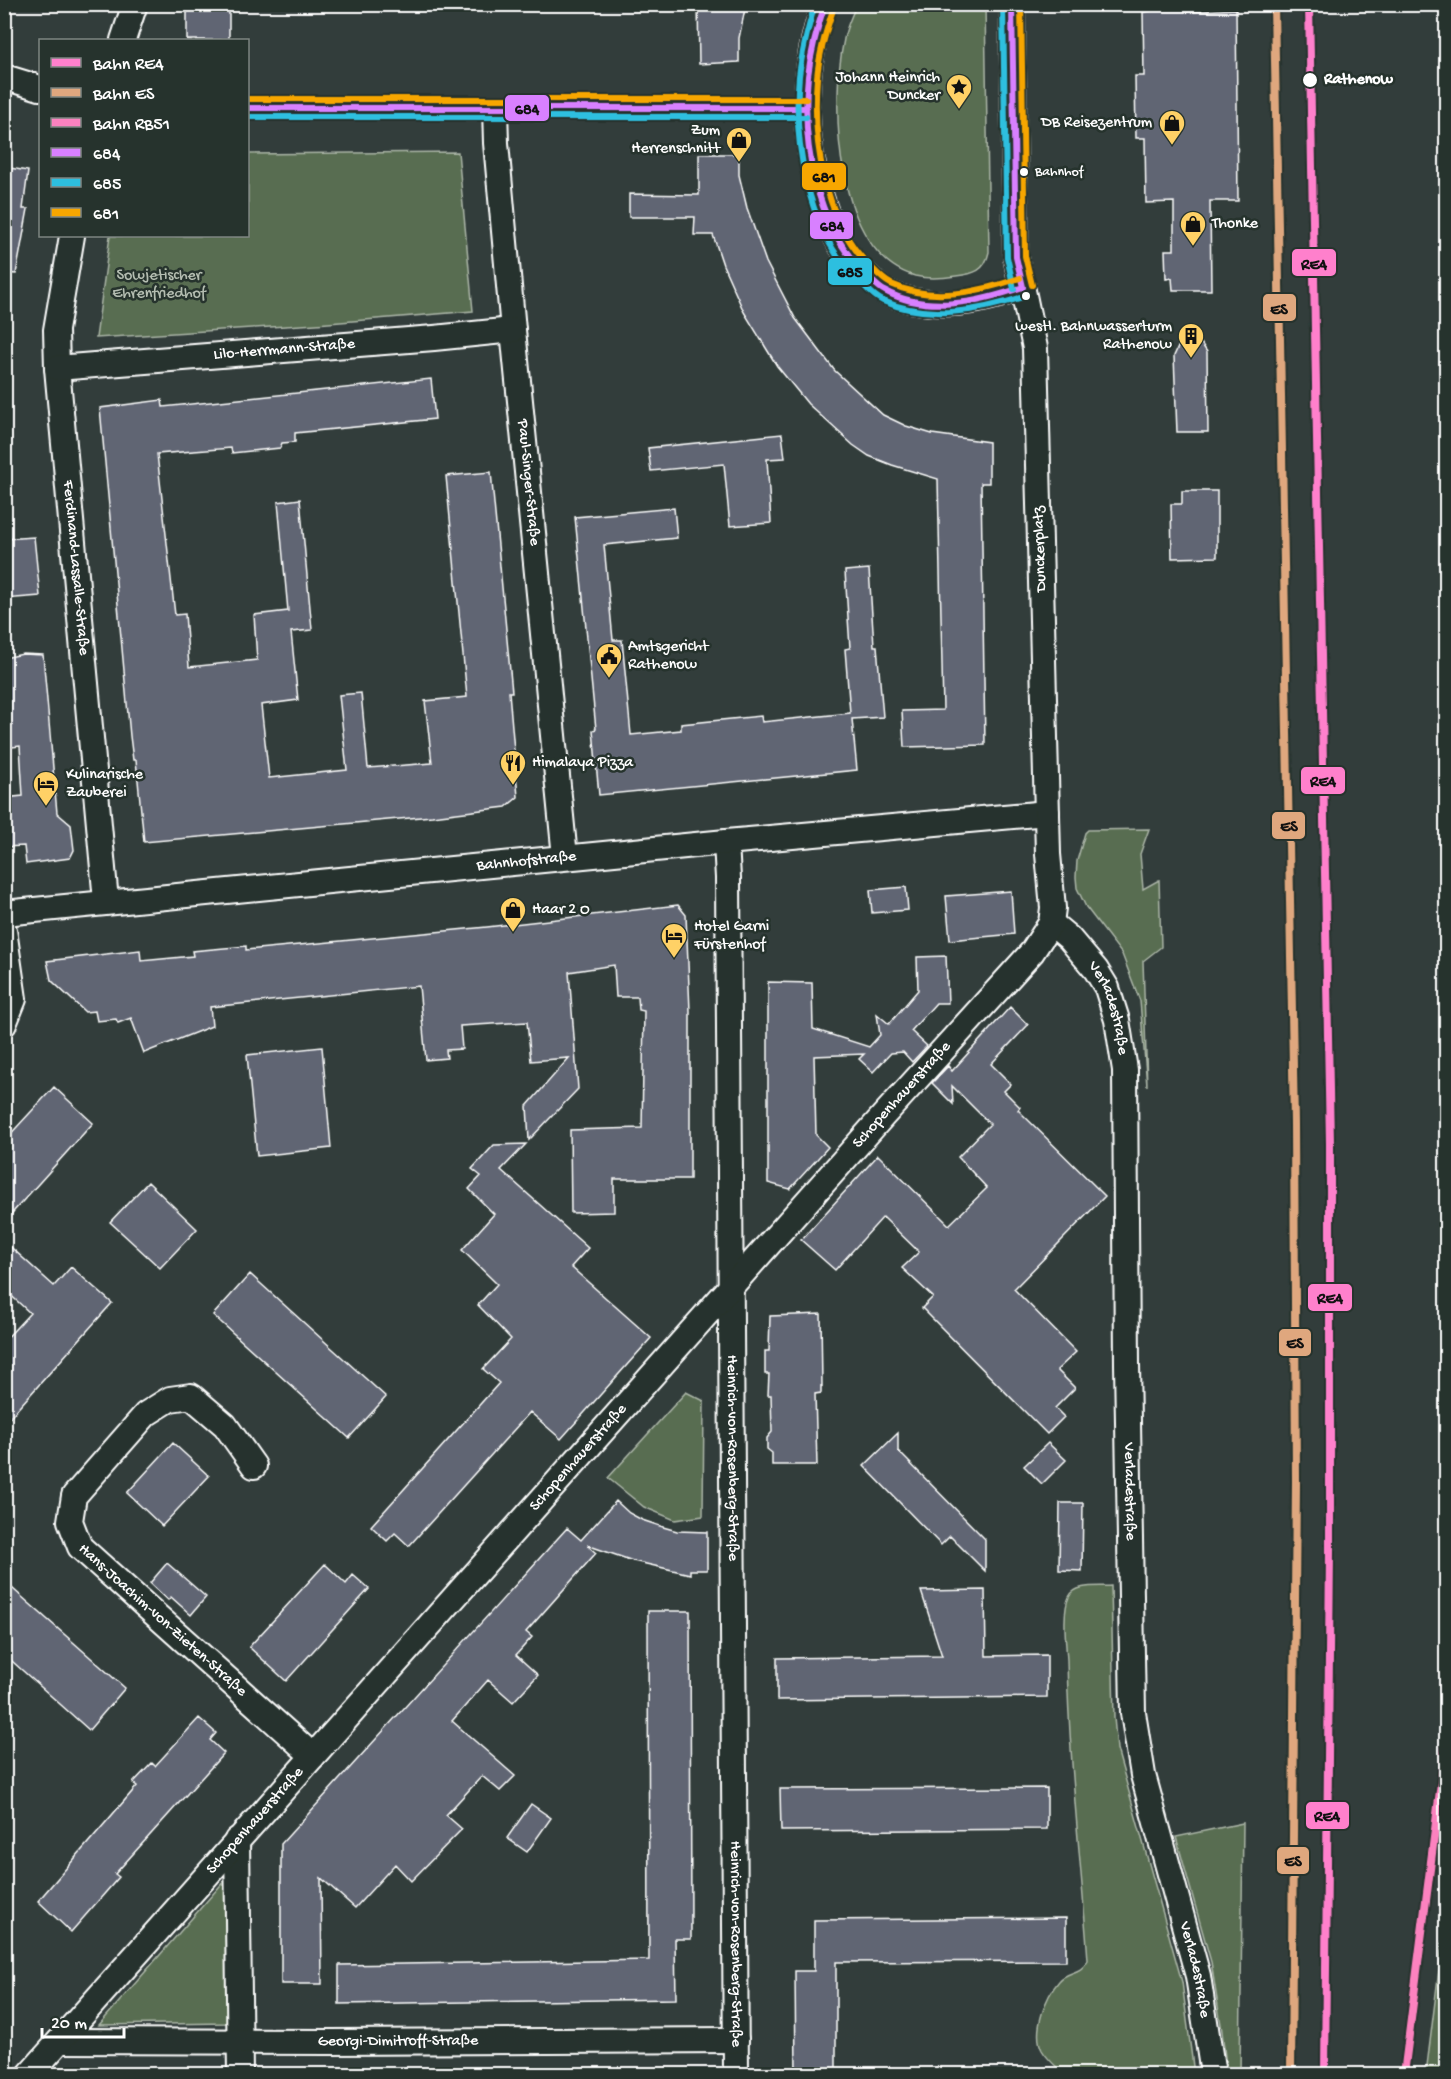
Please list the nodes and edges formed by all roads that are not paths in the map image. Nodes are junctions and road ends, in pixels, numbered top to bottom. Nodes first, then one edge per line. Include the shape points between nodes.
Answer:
1 (135, 4) edge
2 (825, 4) edge
3 (1012, 4) edge
4 (123, 39) edge
5 (4, 76) edge
6 (39, 88) edge
7 (249, 108) edge
8 (495, 108) junction
9 (806, 108) junction
10 (72, 237) edge
11 (1023, 287) junction
12 (513, 330) junction
13 (57, 368) junction
14 (1047, 813) junction
15 (726, 842) junction
16 (565, 857) junction
17 (106, 901) junction
18 (4, 912) edge
19 (1051, 923) junction
20 (4, 930) edge
21 (4, 1024) edge
22 (732, 1287) junction
23 (254, 1466) dead end
24 (313, 1756) junction
25 (237, 1840) junction
26 (736, 2040) junction
27 (60, 2041) junction
28 (240, 2042) junction
29 (30, 2074) edge
30 (240, 2074) edge
31 (736, 2074) edge
32 (1213, 2074) edge

1 - 4 street
2 - 9 street via 816,33
3 - 11 street, Dunckerplatz via 1016,257
5 - 6 street
7 - 8 street
8 - 9 street
8 - 12 street, Paul-Singer-Straße
9 - 11 street via 808,145 830,227 853,264 885,291 920,302 958,303 996,297
10 - 13 street, Ferdinand-Lassalle-Straße via 56,330
11 - 14 street, Dunckerplatz via 1035,348
12 - 13 street, Lilo-Herrmann-Straße
12 - 16 street, Paul-Singer-Straße
13 - 17 street, Ferdinand-Lassalle-Straße
14 - 15 street, Bahnhofstraße
14 - 19 street
15 - 16 street, Bahnhofstraße
15 - 22 street, Heinrich-von-Rosenberg-Straße
16 - 17 street, Bahnhofstraße
17 - 18 street, Bahnhofstraße
19 - 22 street, Schopenhauerstraße via 1032,952
19 - 32 street, Verladestraße via 1090,962 1107,988 1125,1070 1133,1713 1143,1775 1198,1976
20 - 21 street via 14,999
22 - 24 street, Schopenhauerstraße
22 - 26 street, Heinrich-von-Rosenberg-Straße
23 - 24 street, Hans-Joachim-von-Zieten-Straße via 225,1425 191,1396 170,1399 147,1414 74,1496 70,1521 80,1547
24 - 25 street, Schopenhauerstraße
25 - 27 street, Schopenhauerstraße
25 - 28 street
26 - 28 street, Georgi-Dimitroff-Straße
26 - 31 street, Heinrich-von-Rosenberg-Straße
27 - 28 street, Georgi-Dimitroff-Straße
27 - 29 street, Schopenhauerstraße
28 - 30 street

